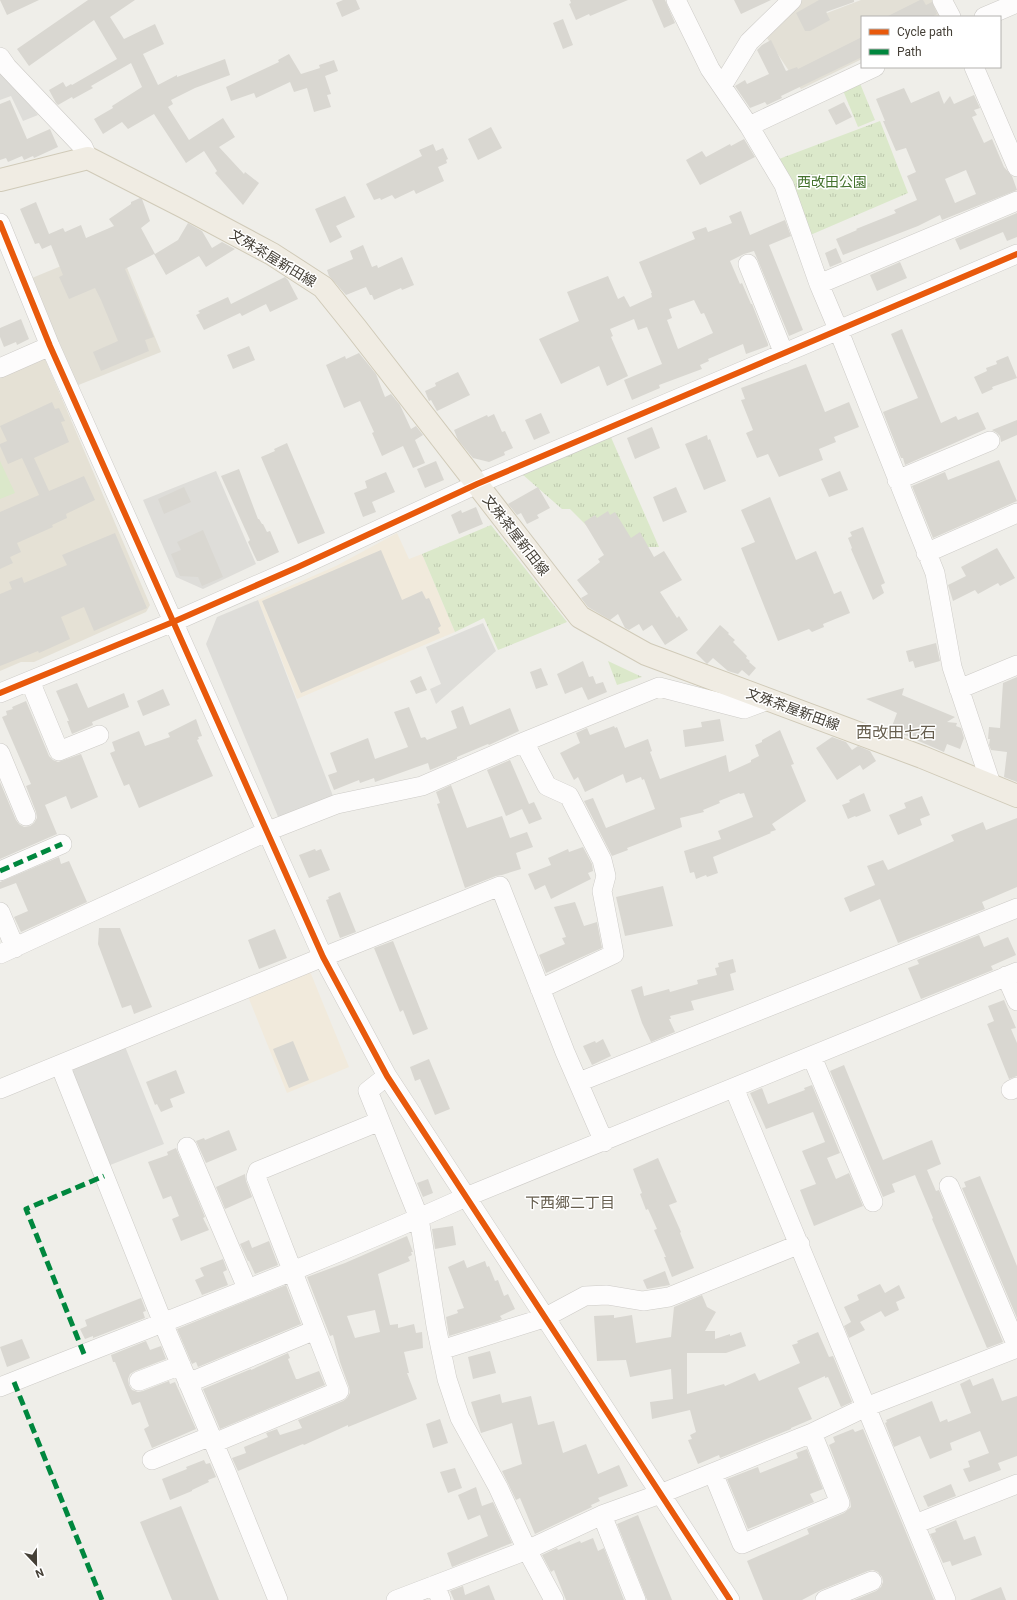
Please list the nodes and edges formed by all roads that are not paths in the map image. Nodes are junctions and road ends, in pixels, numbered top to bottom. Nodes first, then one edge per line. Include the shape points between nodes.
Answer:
1 (676, 0) edge
2 (792, 0) edge
3 (942, 0) edge
4 (1017, 3) edge
5 (950, 16) edge
6 (986, 16) edge
7 (0, 58) edge
8 (873, 68) edge
9 (974, 68) edge
10 (722, 86) junction
11 (749, 126) junction
12 (88, 158) junction
13 (1017, 167) edge
14 (0, 180) edge
15 (1017, 201) edge
16 (0, 224) edge
17 (1017, 254) edge
18 (748, 264) dead end
19 (819, 284) junction
20 (838, 329) junction
21 (50, 346) junction
22 (784, 354) junction
23 (0, 368) edge
24 (990, 441) dead end
25 (897, 480) junction
26 (477, 484) junction
27 (1017, 513) edge
28 (926, 553) junction
29 (173, 622) junction
30 (1017, 665) edge
31 (30, 681) junction
32 (958, 690) junction
33 (0, 693) edge
34 (768, 700) junction
35 (99, 734) dead end
36 (524, 742) junction
37 (0, 753) edge
38 (991, 784) junction
39 (1017, 796) edge
40 (26, 816) dead end
41 (268, 831) junction
42 (62, 844) dead end
43 (0, 871) edge
44 (1017, 908) edge
45 (0, 912) edge
46 (7, 951) edge
47 (323, 957) junction
48 (1012, 974) edge
49 (540, 989) junction
50 (1017, 1001) edge
51 (812, 1057) junction
52 (60, 1065) junction
53 (387, 1076) junction
54 (579, 1082) junction
55 (734, 1088) junction
56 (0, 1089) edge
57 (380, 1121) junction
58 (604, 1142) junction
59 (187, 1147) dead end
60 (949, 1186) dead end
61 (466, 1197) junction
62 (873, 1202) dead end
63 (419, 1218) junction
64 (800, 1244) junction
65 (292, 1270) junction
66 (247, 1288) junction
67 (544, 1318) junction
68 (163, 1323) junction
69 (316, 1330) junction
70 (1017, 1347) edge
71 (441, 1350) junction
72 (181, 1365) junction
73 (139, 1381) dead end
74 (188, 1383) junction
75 (0, 1387) edge
76 (866, 1407) junction
77 (812, 1433) junction
78 (212, 1440) junction
79 (152, 1460) dead end
80 (713, 1473) junction
81 (1017, 1484) edge
82 (660, 1494) junction
83 (602, 1515) junction
84 (915, 1524) junction
85 (527, 1550) junction
86 (872, 1581) dead end
87 (438, 1592) edge
88 (278, 1600) edge
89 (396, 1600) edge
90 (554, 1600) edge
91 (636, 1600) edge
92 (730, 1600) edge
93 (825, 1600) edge
94 (946, 1600) edge

1 - 10 street via 710,69
2 - 10 street via 749,42
3 - 5 street
4 - 6 street
7 - 12 street via 83,147
8 - 11 street
9 - 13 street
10 - 11 street
11 - 19 street via 784,185
12 - 14 main road
12 - 26 main road, 文殊茶屋新田線 via 272,254 323,287
15 - 19 street
16 - 21 street
17 - 20 street
18 - 22 street
19 - 20 street
20 - 22 street
20 - 25 street
21 - 23 street
21 - 29 street
22 - 26 street
24 - 25 street
25 - 28 street
26 - 29 street
26 - 34 main road, 文殊茶屋新田線 via 580,616 646,654
27 - 28 street
28 - 32 street via 935,573
29 - 31 street
29 - 41 street
30 - 32 street
31 - 33 street
31 - 35 street via 59,751
32 - 38 street
34 - 36 street via 744,709 659,687
34 - 38 main road, 文殊茶屋新田線
36 - 41 street via 422,786 337,804
36 - 49 street via 548,786 569,796 602,860 606,876 602,891 614,954
37 - 40 street
38 - 39 main road, 文殊茶屋新田線
41 - 46 street
41 - 47 street
42 - 43 street
44 - 54 street
45 - 46 street
47 - 49 street via 500,886
47 - 52 street
47 - 53 street
48 - 50 street
48 - 51 street
49 - 54 street
51 - 55 street
51 - 62 street
52 - 56 street
52 - 68 street
53 - 57 street via 368,1090
53 - 61 street
54 - 58 street
55 - 58 street
55 - 64 street
57 - 63 street
57 - 65 street via 258,1171 256,1177
58 - 61 street
59 - 66 street
60 - 70 street
61 - 63 street
61 - 67 street
63 - 65 street
63 - 71 street
64 - 67 street via 669,1297 643,1301 607,1295 585,1296
64 - 76 street
65 - 66 street
65 - 69 street
66 - 68 street
67 - 71 street
67 - 82 street
68 - 72 street
68 - 75 street
69 - 74 street
69 - 78 street via 339,1391
70 - 76 street
71 - 85 street via 446,1379 460,1418 498,1487
72 - 73 street
72 - 74 street
74 - 78 street
76 - 77 street
76 - 84 street
77 - 80 street
77 - 80 street via 840,1503 742,1544
78 - 79 street
78 - 88 street
80 - 82 street
81 - 84 street
82 - 83 street
82 - 92 street
83 - 85 street
83 - 91 street
84 - 94 street
85 - 87 street
85 - 90 street
86 - 93 street
87 - 89 street

